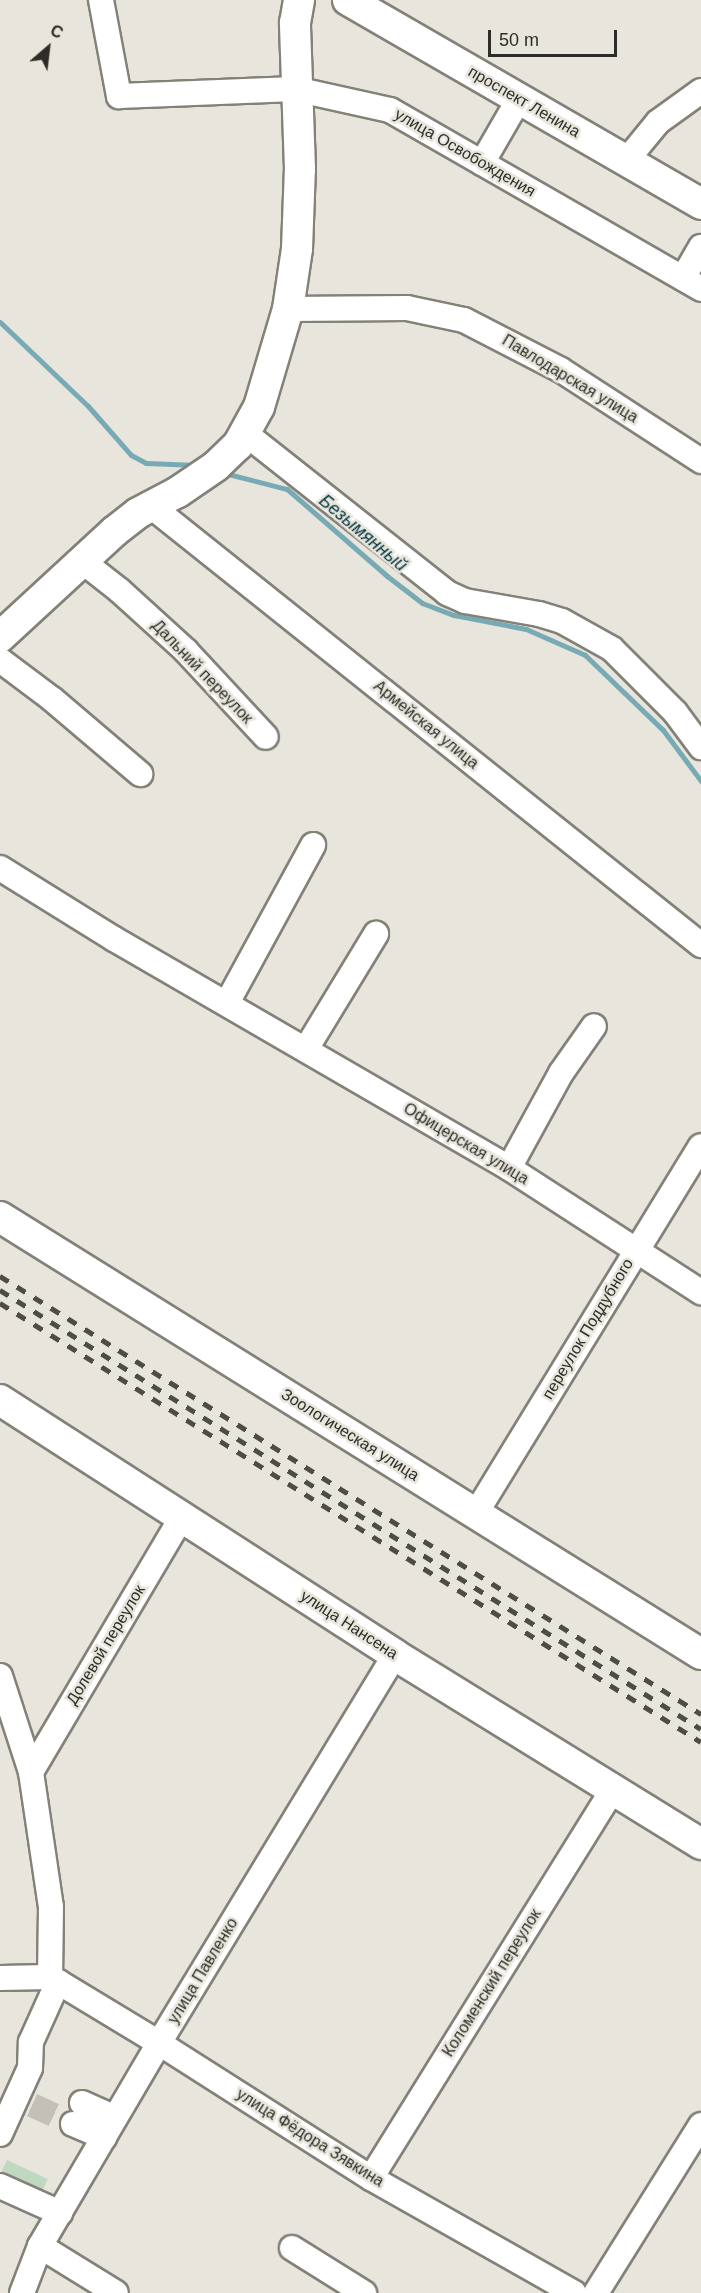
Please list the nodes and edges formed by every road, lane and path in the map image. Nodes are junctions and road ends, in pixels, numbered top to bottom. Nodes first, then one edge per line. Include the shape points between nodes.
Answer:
1 (102, 0) edge
2 (298, 0) edge
3 (348, 0) edge
4 (295, 89) junction
5 (701, 91) edge
6 (519, 99) junction
7 (626, 160) junction
8 (482, 164) junction
9 (701, 204) edge
10 (701, 247) edge
11 (692, 284) edge
12 (288, 309) junction
13 (242, 439) junction
14 (701, 461) edge
15 (151, 506) junction
16 (82, 561) junction
17 (0, 637) edge
18 (0, 660) edge
19 (266, 737) dead end
20 (701, 747) edge
21 (140, 774) dead end
22 (313, 845) dead end
23 (0, 868) edge
24 (376, 934) dead end
25 (701, 945) edge
26 (227, 1003) junction
27 (594, 1026) dead end
28 (306, 1049) junction
29 (701, 1146) edge
30 (509, 1168) junction
31 (0, 1217) edge
32 (636, 1251) junction
33 (701, 1292) edge
34 (0, 1400) edge
35 (476, 1513) junction
36 (181, 1518) junction
37 (701, 1654) edge
38 (395, 1655) junction
39 (0, 1676) edge
40 (31, 1772) junction
41 (613, 1789) junction
42 (701, 1844) edge
43 (0, 1978) edge
44 (54, 1980) junction
45 (159, 2043) junction
46 (78, 2114) tunnel mouth
47 (701, 2125) edge
48 (110, 2128) junction
49 (0, 2134) edge
50 (371, 2178) junction
51 (0, 2186) edge
52 (60, 2213) junction
53 (40, 2246) junction
54 (292, 2248) dead end
55 (22, 2293) edge
56 (116, 2293) edge
57 (364, 2293) edge
58 (574, 2293) edge
59 (596, 2293) edge

1 - 4 street via 118,96
2 - 4 main road
3 - 6 main road, проспект Ленина
4 - 8 street, улица Освобождения via 390,110
4 - 12 main road via 300,169 297,249
5 - 7 street via 658,122
6 - 7 main road, проспект Ленина
6 - 8 street
7 - 9 main road, проспект Ленина
8 - 11 street, улица Освобождения
10 - 11 street
12 - 13 main road via 259,407
12 - 14 street, Павлодарская улица via 407,308 464,320 561,370
13 - 15 main road via 216,466
13 - 20 street via 447,593 465,601 562,621 612,650 675,712
15 - 16 main road
15 - 25 street, Армейская улица
16 - 17 main road
16 - 19 street, Дальний переулок via 186,651
18 - 21 street
22 - 26 street
23 - 26 street, Офицерская улица
24 - 28 street
26 - 28 street, Офицерская улица
27 - 30 street via 561,1073
28 - 30 street, Офицерская улица
29 - 32 street, переулок Поддубного
30 - 32 street, Офицерская улица
31 - 35 main road, Зоологическая улица
32 - 33 street, Офицерская улица
32 - 35 street, переулок Поддубного
34 - 36 main road, улица Нансена
35 - 37 main road, Зоологическая улица
36 - 38 main road, улица Нансена
36 - 40 street, Долевой переулок
38 - 41 main road, улица Нансена
38 - 45 street, улица Павленко
39 - 40 street
40 - 44 street via 51,1907
41 - 42 main road, улица Нансена
41 - 50 street, Коломенский переулок
43 - 44 street
44 - 45 street, улица Фёдора Зявкина
44 - 49 street via 31,2042 24,2102
45 - 48 street, улица Павленко
45 - 50 street, улица Фёдора Зявкина
46 - 48 street
47 - 59 street
48 - 52 street, улица Павленко
50 - 58 street, улица Фёдора Зявкина
51 - 52 street
52 - 53 street, улица Павленко
53 - 55 street, улица Павленко
53 - 56 street
54 - 57 street

